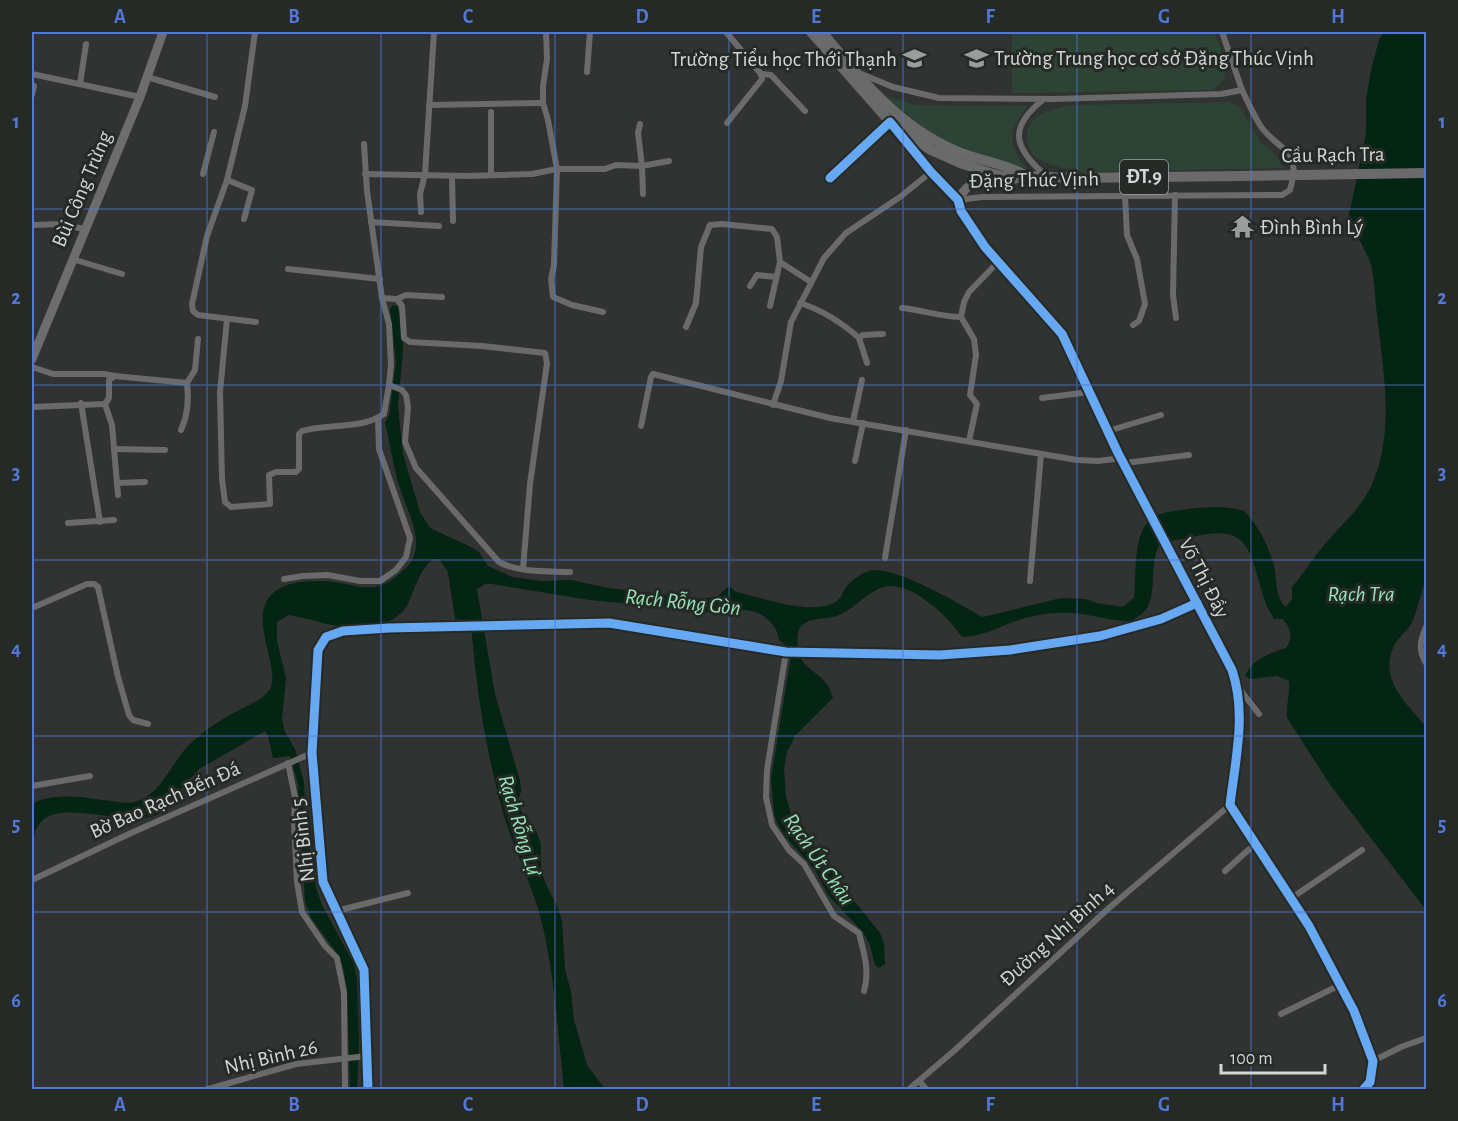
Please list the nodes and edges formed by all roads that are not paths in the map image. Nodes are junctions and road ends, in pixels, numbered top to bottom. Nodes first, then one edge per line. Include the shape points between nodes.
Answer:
1 (163, 32) edge
2 (255, 32) edge
3 (434, 32) edge
4 (546, 32) edge
5 (590, 32) edge
6 (726, 32) edge
7 (811, 32) edge
8 (822, 32) edge
9 (1222, 32) edge
10 (86, 44) dead end
11 (853, 70) junction
12 (587, 72) dead end
13 (32, 74) edge
14 (761, 74) junction
15 (147, 77) junction
16 (80, 84) junction
17 (34, 86) dead end
18 (1242, 90) junction
19 (32, 95) edge
20 (140, 97) junction
21 (215, 97) dead end
22 (1044, 99) junction
23 (543, 103) junction
24 (429, 105) junction
25 (805, 111) dead end
26 (491, 112) dead end
27 (890, 122) junction
28 (727, 123) dead end
29 (640, 124) dead end
30 (214, 132) dead end
31 (364, 144) dead end
32 (669, 161) dead end
33 (642, 166) junction
34 (557, 170) junction
35 (931, 172) junction
36 (1426, 173) edge
37 (203, 174) dead end
38 (366, 174) junction
39 (425, 174) junction
40 (491, 175) junction
41 (452, 176) junction
42 (1027, 176) junction
43 (1047, 177) junction
44 (830, 178) dead end
45 (1013, 179) junction
46 (227, 180) junction
47 (644, 194) dead end
48 (1175, 195) junction
49 (1125, 196) junction
50 (958, 200) junction
51 (421, 212) dead end
52 (243, 219) dead end
53 (453, 221) dead end
54 (371, 222) junction
55 (33, 225) dead end
56 (439, 226) dead end
57 (84, 229) junction
58 (72, 259) junction
59 (780, 262) junction
60 (998, 262) junction
61 (288, 269) dead end
62 (122, 274) dead end
63 (776, 277) junction
64 (380, 279) junction
65 (811, 282) junction
66 (750, 286) dead end
67 (442, 297) dead end
68 (382, 298) junction
69 (397, 299) junction
70 (800, 303) junction
71 (770, 306) dead end
72 (902, 308) dead end
73 (603, 312) dead end
74 (961, 317) junction
75 (1176, 318) dead end
76 (227, 319) junction
77 (256, 322) dead end
78 (1133, 325) dead end
79 (686, 327) dead end
80 (883, 334) dead end
81 (859, 338) junction
82 (198, 339) dead end
83 (32, 358) edge
84 (867, 363) dead end
85 (32, 367) edge
86 (115, 376) junction
87 (862, 380) dead end
88 (187, 383) junction
89 (391, 386) junction
90 (1090, 392) junction
91 (1042, 398) dead end
92 (81, 403) junction
93 (105, 404) junction
94 (773, 405) junction
95 (32, 407) edge
96 (1161, 415) dead end
97 (378, 418) junction
98 (853, 421) junction
99 (863, 423) junction
100 (641, 426) dead end
101 (181, 430) dead end
102 (906, 430) junction
103 (1108, 431) junction
104 (969, 441) junction
105 (114, 449) junction
106 (165, 450) dead end
107 (1041, 454) junction
108 (1189, 455) dead end
109 (1124, 460) junction
110 (855, 461) dead end
111 (145, 482) dead end
112 (117, 483) junction
113 (118, 495) dead end
114 (114, 520) dead end
115 (100, 522) junction
116 (68, 523) dead end
117 (885, 558) dead end
118 (523, 569) junction
119 (570, 572) dead end
120 (284, 579) dead end
121 (1030, 581) dead end
122 (1197, 603) junction
123 (32, 608) edge
124 (1426, 627) edge
125 (788, 652) junction
126 (1426, 663) edge
127 (1238, 687) junction
128 (1258, 714) dead end
129 (148, 724) dead end
130 (312, 753) junction
131 (290, 762) junction
132 (90, 776) dead end
133 (32, 786) edge
134 (1230, 805) junction
135 (1255, 844) junction
136 (1362, 850) dead end
137 (1225, 871) dead end
138 (32, 880) edge
139 (408, 893) dead end
140 (1290, 899) junction
141 (336, 911) junction
142 (1340, 985) junction
143 (864, 991) dead end
144 (1281, 1014) dead end
145 (1426, 1038) edge
146 (364, 1056) junction
147 (345, 1058) junction
148 (1373, 1061) junction
149 (919, 1081) junction
150 (205, 1089) edge
151 (345, 1089) edge
152 (368, 1089) edge
153 (908, 1089) edge
154 (927, 1089) edge
155 (1363, 1089) edge

1 - 15 street, Bùi Công Trừng
2 - 46 street via 245,106
3 - 24 street
4 - 23 street
5 - 12 street
6 - 14 street
7 - 27 main road, ĐT.9
8 - 11 main road, ĐT.9
9 - 18 street
10 - 16 street
11 - 22 street via 893,87 939,98
11 - 42 main road, ĐT.9 via 921,132 952,150
13 - 16 street
14 - 25 street via 771,75
14 - 28 street via 758,86
15 - 20 street, Bùi Công Trừng
15 - 21 street
16 - 20 street
17 - 19 street
18 - 22 street via 1221,94
18 - 48 street, Đặng Thúc Vịnh via 1262,128 1287,149 1294,164 1290,190 1282,195
20 - 57 street, Bùi Công Trừng
22 - 43 street via 1022,120 1019,130 1022,152
23 - 24 street
23 - 34 street
24 - 39 street
26 - 40 street
27 - 35 street, Võ Thị Đầy
27 - 44 street
27 - 45 main road, ĐT.9 via 960,163
29 - 33 street
30 - 37 street
31 - 38 street
32 - 33 street
33 - 34 street
33 - 47 street
34 - 40 street
34 - 73 street via 553,297
35 - 50 street, Võ Thị Đầy
35 - 65 street via 846,233 824,258
36 - 43 main road, Cầu Rạch Tra / ĐT.9, bridge
38 - 39 street
38 - 54 street
39 - 41 street
39 - 51 street
40 - 41 street
41 - 53 street
42 - 43 main road, ĐT.9
42 - 45 main road, ĐT.9
45 - 50 street, Đặng Thúc Vịnh via 970,183
46 - 52 street via 252,190
46 - 76 street via 207,236 192,303 198,315
48 - 49 street, Đặng Thúc Vịnh
48 - 75 street
49 - 50 street, Đặng Thúc Vịnh
49 - 78 street via 1127,235 1137,259 1145,304
50 - 60 street, Võ Thị Đầy
54 - 56 street
54 - 64 street
55 - 57 street via 61,224
57 - 58 street, Bùi Công Trừng
58 - 62 street
58 - 83 street, Bùi Công Trừng
59 - 63 street
59 - 65 street
59 - 79 street via 777,237 772,230 710,225 701,247 696,303
60 - 74 street via 969,292
60 - 90 street, Võ Thị Đầy via 1062,334
61 - 64 street
63 - 66 street via 756,274
63 - 71 street
64 - 68 street
65 - 70 street
67 - 69 street via 406,295
68 - 69 street
68 - 89 street via 391,341
69 - 118 street via 402,306 405,338 410,342 545,353 547,363
70 - 81 street via 819,309
70 - 94 street
72 - 74 street
74 - 104 street via 974,339 976,355 970,395 977,404
76 - 77 street
76 - 97 street via 220,392 222,479 225,502 231,507 270,504 269,475 299,469 302,431
80 - 81 street
81 - 84 street
82 - 88 street via 195,370
85 - 86 street via 53,374
86 - 88 street
86 - 93 street via 109,380
87 - 98 street
88 - 101 street via 189,400
89 - 97 street via 384,414
89 - 118 street via 402,390 408,399 405,442 416,468 499,562
90 - 91 street
90 - 103 street, Võ Thị Đầy
92 - 93 street
92 - 95 street
92 - 115 street
93 - 105 street
94 - 98 street
94 - 100 street via 653,374
96 - 103 street
97 - 120 street via 379,449 410,538 406,556 396,570 380,581 328,576
98 - 99 street
99 - 102 street
99 - 110 street
102 - 104 street
102 - 117 street
103 - 109 street, Võ Thị Đầy
104 - 107 street
105 - 106 street
105 - 112 street
107 - 109 street
107 - 121 street
108 - 109 street
109 - 122 street, Võ Thị Đầy
111 - 112 street
112 - 113 street
114 - 115 street
115 - 116 street
118 - 119 street
122 - 125 street via 1118,633 1010,650 940,656
122 - 127 street, Võ Thị Đầy
123 - 129 street via 87,584 98,587 129,715
124 - 126 street via 1420,647
125 - 130 street, Nhị Bình 5 via 609,623 343,631 323,639 318,650
125 - 143 street via 767,770 766,797 772,825 804,864 834,916 859,933 868,980
127 - 128 street
127 - 134 street, Võ Thị Đầy via 1240,723
130 - 131 street, Bờ Bao Rạch Bến Đá
130 - 141 street, Nhị Bình 5 via 323,882
131 - 138 street, Bờ Bao Rạch Bến Đá
131 - 147 street via 302,912 337,958 344,993
132 - 133 street
134 - 135 street
134 - 149 street, Đường Nhị Bình 4 via 1109,908
135 - 137 street
135 - 140 street
136 - 140 street
139 - 141 street
140 - 142 street via 1310,926
141 - 146 street, Nhị Bình 5 via 364,970
142 - 144 street
142 - 148 street
145 - 148 street
146 - 147 street, Nhị Bình 26
146 - 152 street, Nhị Bình 5
147 - 150 street, Nhị Bình 26 via 296,1065
147 - 151 street
148 - 155 street via 1370,1082
149 - 153 street, Đường Nhị Bình 4
149 - 154 street

